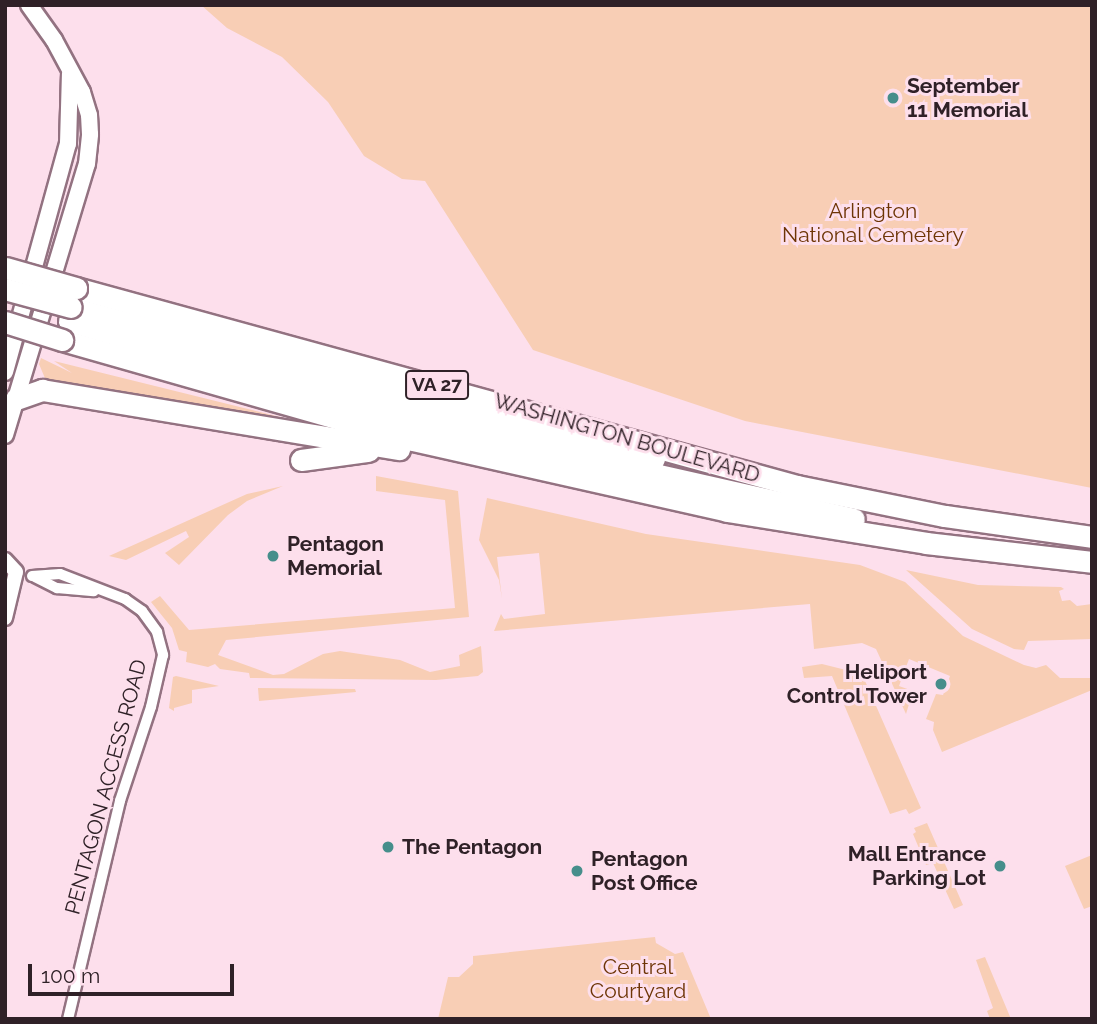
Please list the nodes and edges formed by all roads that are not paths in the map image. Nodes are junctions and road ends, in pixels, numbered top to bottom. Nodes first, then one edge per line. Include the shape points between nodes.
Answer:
1 (29, 5) edge
2 (70, 72) junction
3 (6, 268) edge
4 (5, 289) edge
5 (5, 302) edge
6 (70, 314) junction
7 (5, 322) edge
8 (5, 372) edge
9 (16, 399) junction
10 (5, 435) edge
11 (403, 450) junction
12 (300, 460) dead end
13 (530, 466) junction
14 (1092, 537) edge
15 (1002, 551) junction
16 (5, 560) edge
17 (1092, 562) edge
18 (10, 571) edge
19 (7, 594) edge
20 (5, 618) edge
21 (68, 1019) edge

1 - 2 main road
2 - 8 main road via 68,144
2 - 9 main road via 87,104 87,164
3 - 6 highway, WASHINGTON BOULEVARD / VA 27, bridge
4 - 6 highway, bridge
5 - 6 highway
6 - 7 highway, WASHINGTON BOULEVARD / VA 27, bridge
6 - 13 highway, WASHINGTON BOULEVARD / VA 27 via 413,440
6 - 14 highway, WASHINGTON BOULEVARD / VA 27 via 797,486 945,516
6 - 15 highway via 292,387 470,434
9 - 10 main road
9 - 11 highway via 42,390
11 - 12 highway
11 - 13 highway via 458,461
13 - 15 highway, WASHINGTON BOULEVARD / VA 27 via 776,520
15 - 17 highway, WASHINGTON BOULEVARD / VA 27
16 - 18 street
18 - 19 street
18 - 21 street, PENTAGON ACCESS ROAD via 57,588 105,592 125,599 142,611 157,632 163,655 152,707 120,801
19 - 20 street

